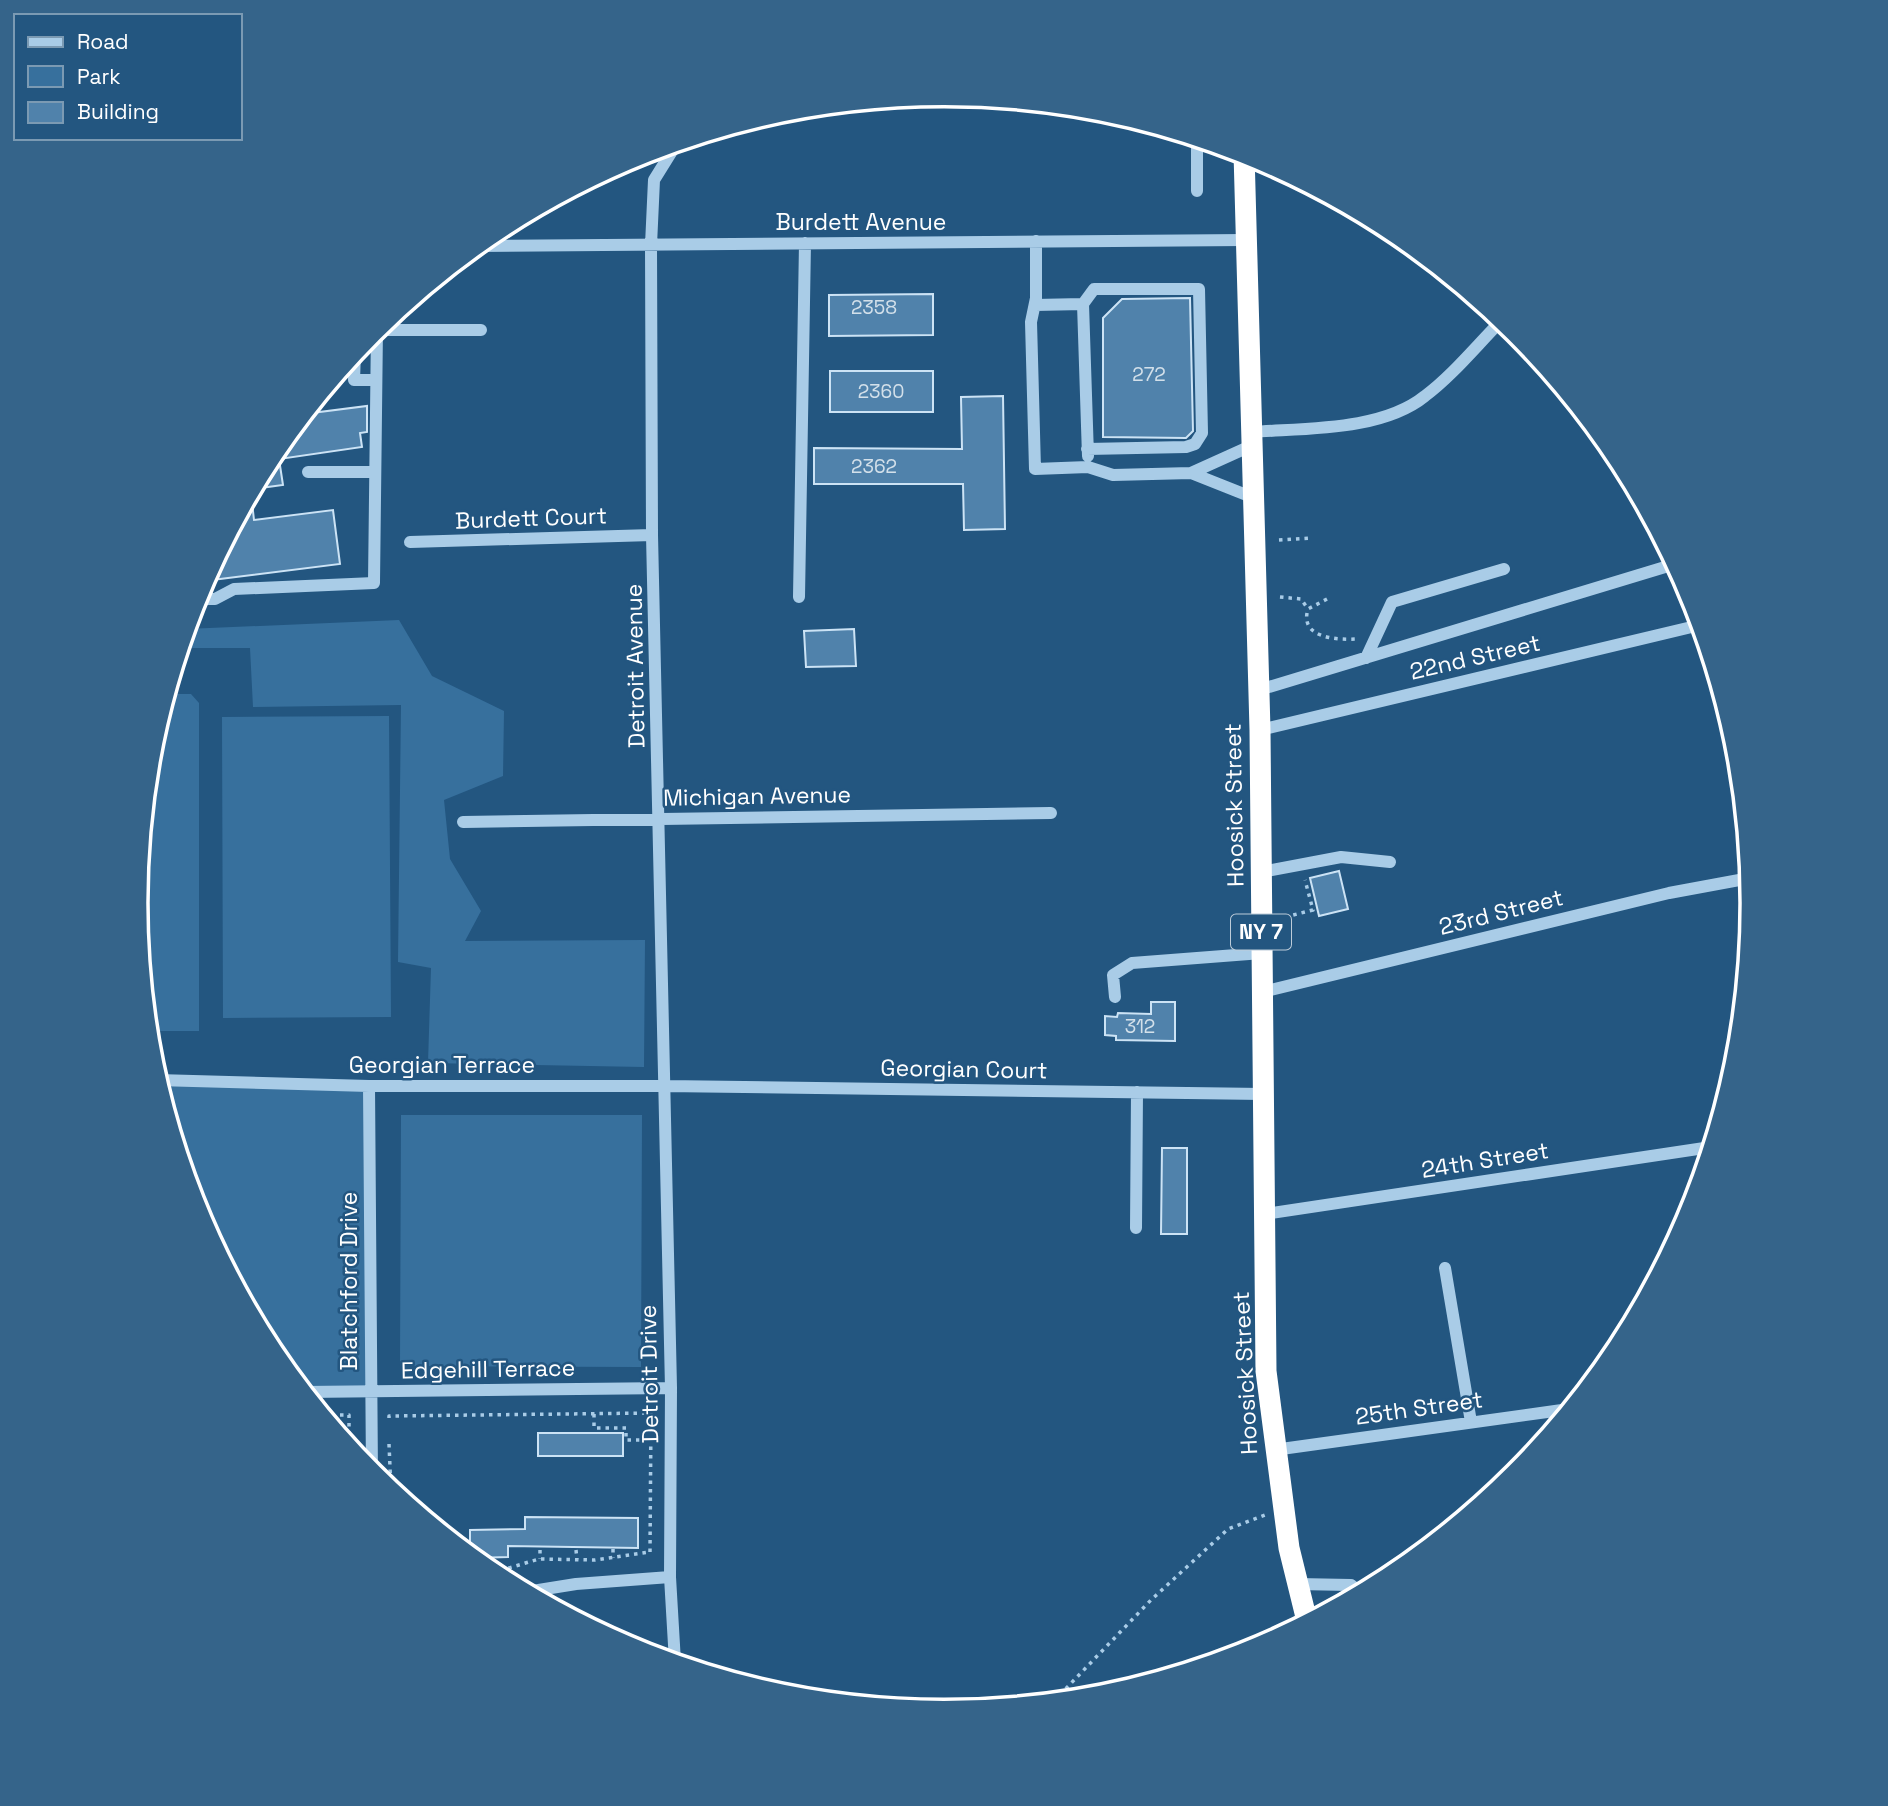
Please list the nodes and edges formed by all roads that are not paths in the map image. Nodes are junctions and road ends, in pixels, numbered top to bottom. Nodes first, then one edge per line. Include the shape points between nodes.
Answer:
1 (1197, 148) edge
2 (669, 156) edge
3 (1244, 165) edge
4 (1197, 191) dead end
5 (1246, 240) junction
6 (1036, 241) junction
7 (805, 243) junction
8 (651, 245) junction
9 (495, 246) edge
10 (1083, 304) junction
11 (1035, 305) junction
12 (1494, 328) edge
13 (392, 329) edge
14 (481, 330) dead end
15 (376, 345) edge
16 (355, 367) edge
17 (376, 380) junction
18 (1253, 439) junction
19 (1087, 449) junction
20 (1088, 467) junction
21 (309, 472) dead end
22 (375, 472) junction
23 (1191, 472) junction
24 (1254, 498) junction
25 (652, 535) junction
26 (410, 542) dead end
27 (1665, 567) edge
28 (1504, 569) dead end
29 (799, 597) dead end
30 (208, 599) edge
31 (1691, 627) edge
32 (1366, 658) junction
33 (1259, 690) junction
34 (1259, 730) junction
35 (1051, 813) dead end
36 (660, 818) junction
37 (463, 822) dead end
38 (1390, 862) dead end
39 (1261, 872) junction
40 (1740, 880) edge
41 (1262, 953) junction
42 (1262, 992) junction
43 (1115, 997) dead end
44 (168, 1080) edge
45 (369, 1086) junction
46 (665, 1086) junction
47 (1137, 1092) junction
48 (1263, 1094) junction
49 (1701, 1148) edge
50 (1265, 1214) junction
51 (1136, 1228) dead end
52 (1445, 1268) dead end
53 (671, 1388) junction
54 (315, 1392) edge
55 (371, 1392) junction
56 (1557, 1411) edge
57 (1471, 1422) junction
58 (1274, 1450) junction
59 (372, 1456) edge
60 (670, 1577) junction
61 (1297, 1584) junction
62 (1353, 1586) edge
63 (541, 1590) edge
64 (1305, 1612) edge
65 (674, 1652) edge

1 - 4 street
2 - 8 street, Detroit Avenue via 654,180
3 - 5 highway, Hoosick Street / NY 7
5 - 6 street, Burdett Avenue
5 - 18 highway, Hoosick Street / NY 7
6 - 7 street, Burdett Avenue
6 - 11 street
7 - 8 street, Burdett Avenue
7 - 29 street
8 - 9 street, Burdett Avenue
8 - 25 street, Detroit Avenue
10 - 11 street
10 - 19 street
10 - 19 street via 1094,289 1199,289 1202,433 1195,444
11 - 20 street via 1031,322 1035,469
12 - 18 street via 1424,397 1399,410 1340,426
13 - 14 street
15 - 17 street
16 - 17 street via 355,380
17 - 22 street
18 - 23 street
18 - 24 highway, Hoosick Street / NY 7
19 - 20 street
20 - 23 street via 1113,475
21 - 22 street
22 - 30 street via 374,583 234,589
23 - 24 street
24 - 33 highway, Hoosick Street / NY 7
25 - 26 street, Burdett Court
25 - 36 street, Detroit Avenue
27 - 32 street
28 - 32 street via 1392,602
31 - 34 street, 22nd Street
32 - 33 street
33 - 34 highway, Hoosick Street / NY 7
34 - 39 highway, Hoosick Street / NY 7
35 - 36 street, Michigan Avenue
36 - 37 street, Michigan Avenue
36 - 46 street, Detroit Avenue
38 - 39 street via 1341,857
39 - 41 highway, Hoosick Street / NY 7
40 - 42 street, 23rd Street
41 - 42 highway, Hoosick Street / NY 7
41 - 43 street via 1132,963 1113,975
42 - 48 highway, Hoosick Street / NY 7
44 - 45 street, Georgian Terrace
45 - 46 street, Georgian Terrace
45 - 55 street, Blatchford Drive
46 - 47 street, Georgian Court
46 - 53 street, Detroit Drive
47 - 48 street, Georgian Court
47 - 51 street
48 - 50 highway, Hoosick Street / NY 7
49 - 50 street, 24th Street
50 - 58 highway, Hoosick Street / NY 7 via 1266,1371
52 - 57 street
53 - 55 street, Edgehill Terrace
53 - 60 street, Detroit Drive
54 - 55 street, Edgehill Terrace
55 - 59 street, Blatchford Drive
56 - 57 street, 25th Street
57 - 58 street, 25th Street
58 - 61 highway, Hoosick Street / NY 7
60 - 63 street
60 - 65 street, Detroit Drive
61 - 62 street
61 - 64 highway, Hoosick Street / NY 7

